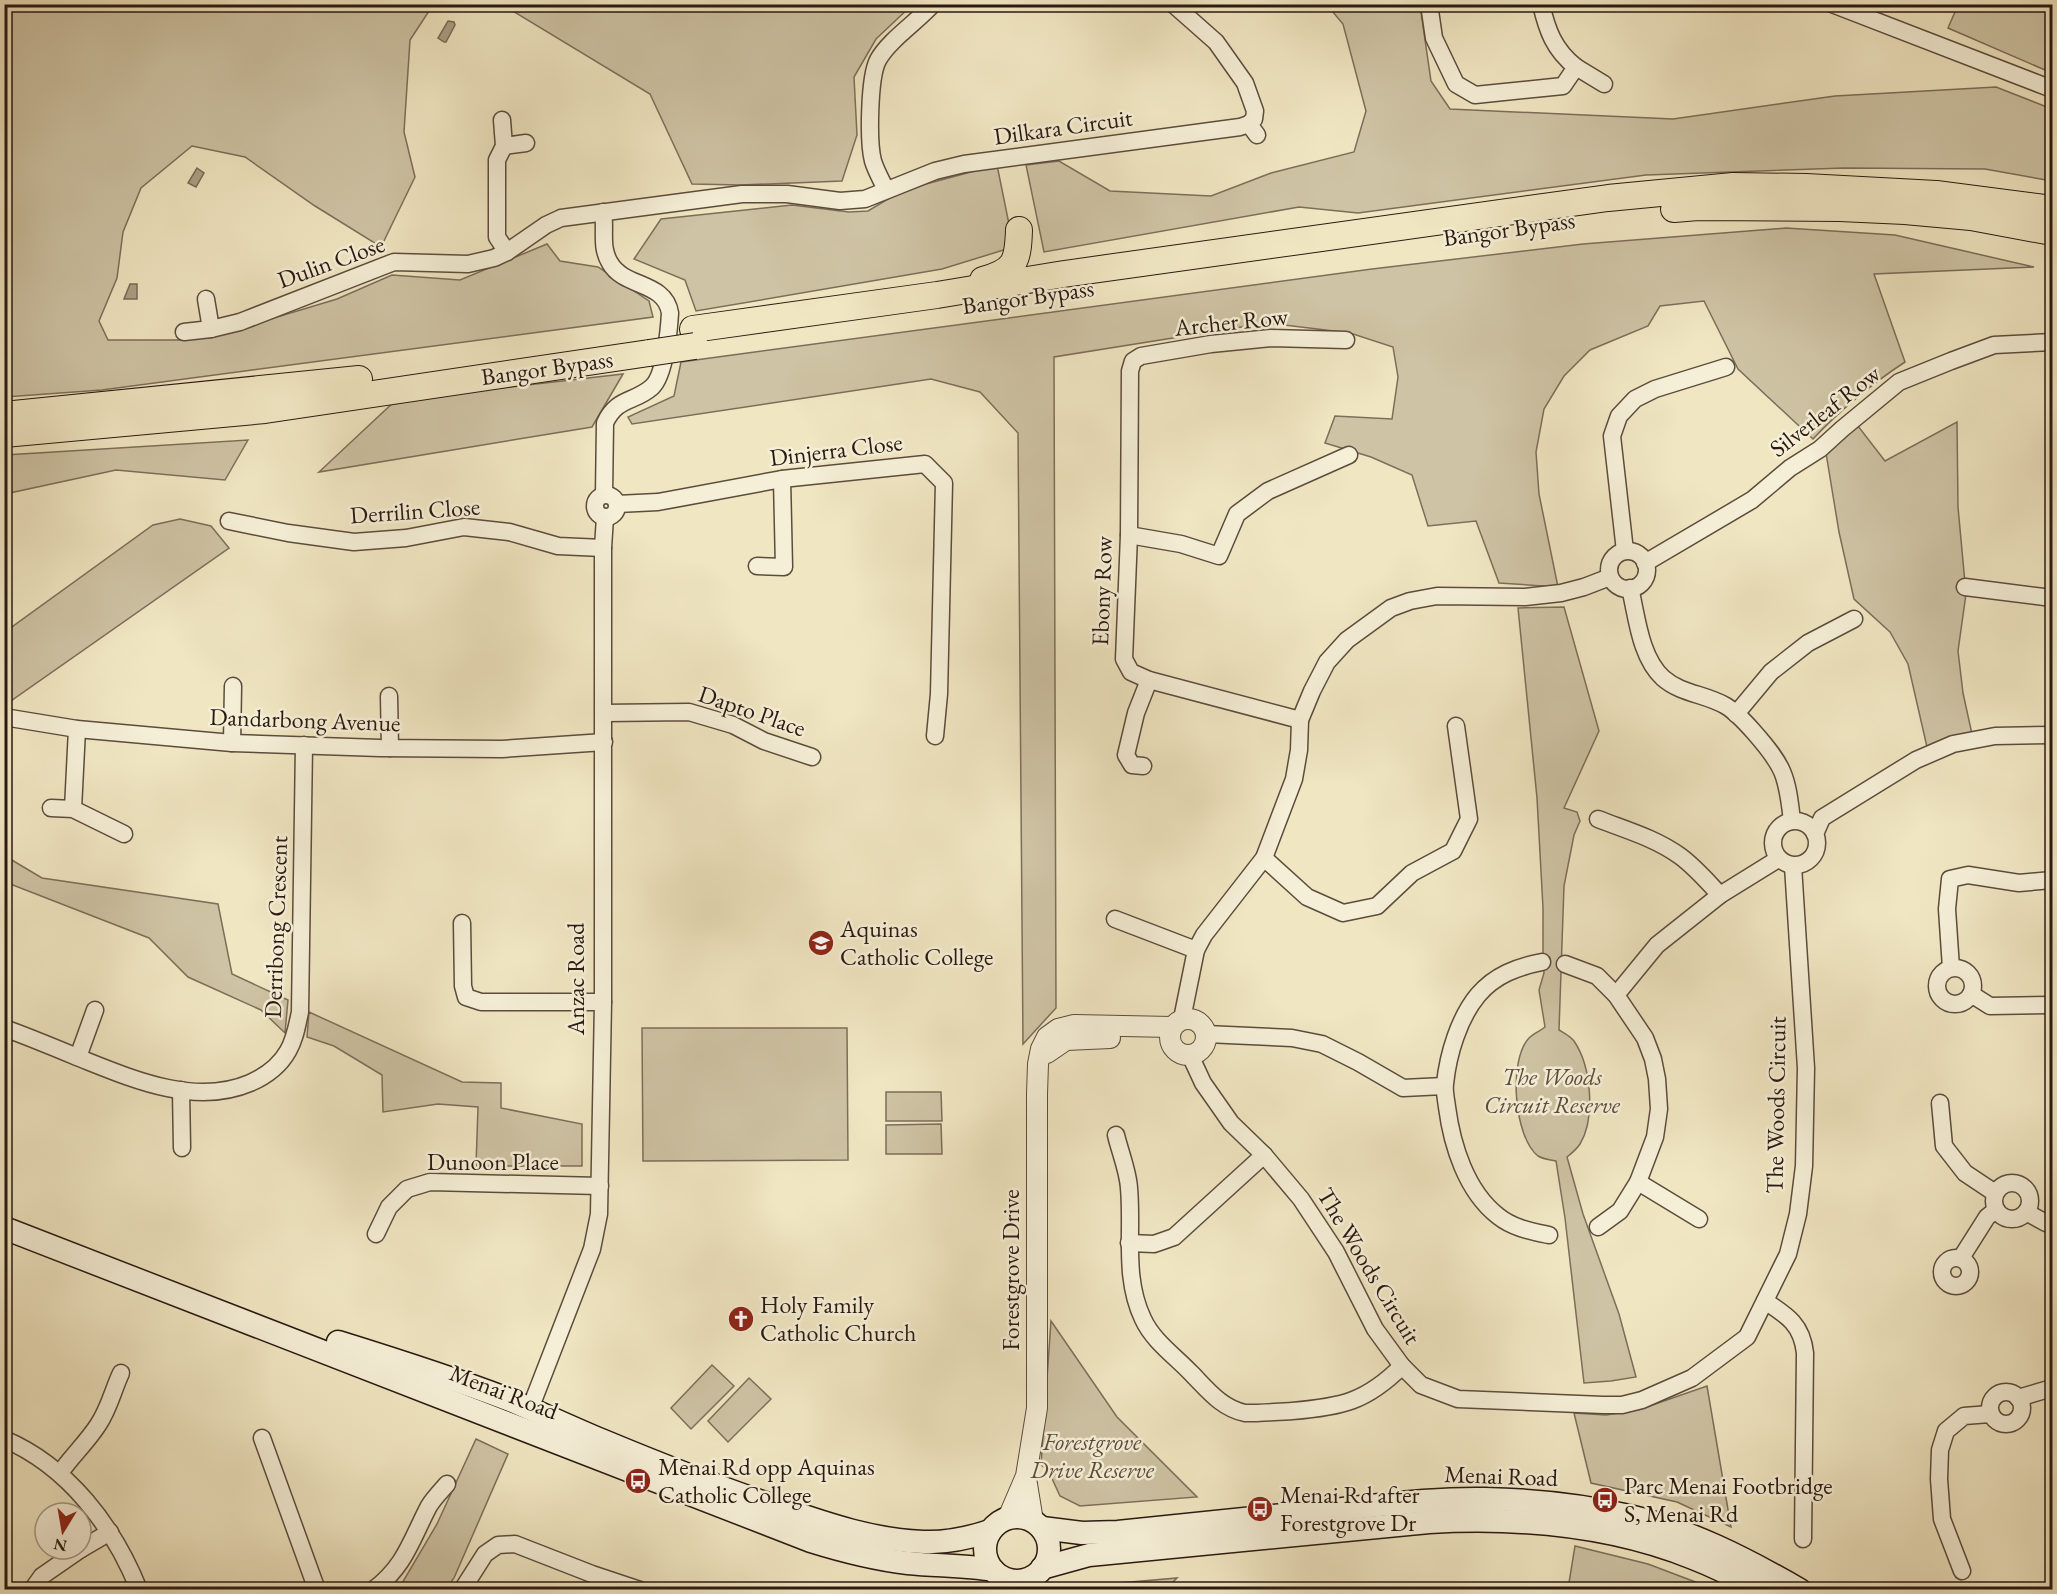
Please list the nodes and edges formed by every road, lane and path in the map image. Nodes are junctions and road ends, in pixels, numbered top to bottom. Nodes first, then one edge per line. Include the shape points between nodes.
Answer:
1 (933, 4) edge
2 (1173, 4) edge
3 (1429, 4) edge
4 (1542, 4) edge
5 (1832, 4) edge
6 (1576, 67) junction
7 (1604, 84) dead end
8 (2052, 89) edge
9 (502, 120) dead end
10 (526, 143) dead end
11 (504, 146) junction
12 (886, 190) junction
13 (2052, 209) edge
14 (603, 212) junction
15 (2052, 231) edge
16 (507, 252) junction
17 (1064, 274) junction
18 (937, 295) junction
19 (206, 299) dead end
20 (211, 329) junction
21 (184, 332) dead end
22 (694, 338) junction
23 (1346, 340) dead end
24 (2052, 342) edge
25 (649, 345) junction
26 (1726, 366) dead end
27 (1130, 371) joint
28 (4, 415) edge
29 (4, 435) edge
30 (1348, 455) dead end
31 (782, 479) junction
32 (611, 499) junction
33 (229, 521) dead end
34 (1129, 535) junction
35 (603, 548) junction
36 (1625, 551) junction
37 (1645, 563) junction
38 (757, 566) dead end
39 (1610, 577) junction
40 (1965, 587) dead end
41 (1630, 588) junction
42 (2052, 598) edge
43 (1854, 619) dead end
44 (1149, 680) junction
45 (232, 686) dead end
46 (389, 696) dead end
47 (604, 713) junction
48 (1736, 714) junction
49 (4, 717) edge
50 (1300, 720) junction
51 (1456, 726) dead end
52 (76, 729) junction
53 (2052, 735) edge
54 (934, 736) dead end
55 (604, 742) junction
56 (232, 743) junction
57 (304, 745) junction
58 (390, 748) junction
59 (812, 757) dead end
60 (1143, 766) dead end
61 (51, 808) dead end
62 (73, 809) junction
63 (1598, 819) dead end
64 (1792, 821) junction
65 (124, 834) dead end
66 (1815, 834) junction
67 (1264, 858) junction
68 (1786, 862) junction
69 (2052, 880) edge
70 (1720, 895) junction
71 (1115, 919) dead end
72 (462, 923) dead end
73 (1196, 950) junction
74 (1542, 962) dead end
75 (1565, 964) dead end
76 (1951, 968) junction
77 (1971, 994) junction
78 (1616, 995) junction
79 (603, 1002) junction
80 (2052, 1005) edge
81 (95, 1011) dead end
82 (4, 1028) edge
83 (1175, 1028) junction
84 (1206, 1034) junction
85 (1190, 1055) junction
86 (78, 1057) junction
87 (1444, 1086) junction
88 (181, 1090) junction
89 (1940, 1103) dead end
90 (1116, 1135) dead end
91 (182, 1148) dead end
92 (1264, 1155) junction
93 (1638, 1182) junction
94 (600, 1186) junction
95 (1995, 1193) junction
96 (1996, 1210) junction
97 (2026, 1212) junction
98 (4, 1214) edge
99 (1699, 1219) dead end
100 (2052, 1222) edge
101 (1598, 1227) dead end
102 (4, 1228) edge
103 (376, 1234) dead end
104 (1549, 1235) dead end
105 (1129, 1243) junction
106 (1962, 1258) dead end
107 (1765, 1301) junction
108 (1402, 1366) junction
109 (120, 1373) dead end
110 (2052, 1388) edge
111 (2019, 1398) junction
112 (1990, 1414) junction
113 (526, 1418) junction
114 (262, 1438) dead end
115 (4, 1439) edge
116 (60, 1473) junction
117 (1026, 1476) junction
118 (447, 1484) dead end
119 (1008, 1518) junction
120 (1037, 1525) junction
121 (990, 1531) junction
122 (110, 1532) junction
123 (1803, 1539) dead end
124 (93, 1542) edge
125 (64, 1561) edge
126 (1962, 1571) dead end
127 (999, 1579) edge
128 (1030, 1579) edge
129 (635, 1589) edge
130 (32, 1590) edge
131 (139, 1590) edge
132 (317, 1590) edge
133 (373, 1590) edge
134 (462, 1590) edge
135 (1759, 1590) edge
136 (1800, 1590) edge

1 - 12 street via 885,51 873,72 873,160
2 - 12 street, Dilkara Circuit via 1216,42 1239,74 1255,111 1253,130 1240,127 964,164
3 - 6 street via 1434,38 1456,84 1475,95 1563,86
4 - 6 street via 1554,44
5 - 8 street
6 - 7 street
9 - 11 street
10 - 11 street
11 - 16 street via 497,160 496,237
12 - 14 street, Dilkara Circuit via 853,201 742,194
13 - 17 main road, Bangor Bypass via 1936,194 1733,186 1608,198
14 - 16 street, Dulin Close via 561,218
14 - 32 street via 603,249 610,264 625,277 657,292 670,313 656,384 618,405 605,423
15 - 22 main road, Bangor Bypass via 1905,211 1698,207 1575,219
16 - 20 street, Dulin Close via 468,264 394,262 240,322
17 - 18 main road, Bangor Bypass
17 - 18 main road via 1035,265 1019,230 1015,262 1001,275
18 - 22 main road, Bangor Bypass
19 - 20 street
20 - 21 street, Dulin Close
22 - 25 main road, Bangor Bypass, bridge
23 - 27 street, Archer Row via 1271,338 1211,344 1141,356 1133,361
24 - 37 street, Silverleaf Row via 1994,345 1899,382 1752,500
25 - 28 main road, Bangor Bypass
25 - 29 main road, Bangor Bypass via 265,410
26 - 36 street via 1654,389 1635,399 1619,416 1612,436
27 - 34 street, Ebony Row
30 - 34 street via 1268,490 1237,514 1219,556 1181,544
31 - 32 street, Dinjerra Close via 658,501
31 - 38 street via 784,567
31 - 54 street, Dinjerra Close via 925,464 944,483 939,694
32 - 35 street, Anzac Road via 615,513 605,517
33 - 35 street, Derrilin Close via 354,542 406,538 464,527 510,531 558,546
34 - 44 street, Ebony Row via 1124,659 1131,672
35 - 47 street, Anzac Road
36 - 37 street via 1637,554
36 - 39 street via 1610,563
37 - 41 street via 1642,581
39 - 41 street via 1618,586
39 - 50 street via 1561,593 1525,597 1437,596 1391,608 1347,640 1327,663
40 - 42 street
41 - 48 street via 1645,648 1662,677 1678,688 1726,705
43 - 48 street via 1809,643 1771,672
44 - 50 street, Ebony Row
44 - 60 street via 1126,755 1132,765
45 - 56 street
46 - 58 street
47 - 55 street, Anzac Road
47 - 59 street, Dapto Place via 689,712
48 - 64 street via 1780,764 1787,781
49 - 52 street, Dandarbong Avenue
50 - 67 street via 1294,779
51 - 67 street via 1469,819 1453,851 1412,873 1377,906 1343,913 1307,897
52 - 56 street, Dandarbong Avenue
52 - 62 street
53 - 66 street via 1995,736 1941,749 1916,760 1822,818
55 - 58 street, Dandarbong Avenue via 502,749
55 - 79 street, Anzac Road
56 - 57 street, Dandarbong Avenue
57 - 58 street, Dandarbong Avenue
57 - 88 street, Derribong Crescent via 300,1012 295,1036 278,1066 265,1076 219,1090
61 - 62 street
62 - 65 street
63 - 70 street via 1654,840 1680,856
64 - 66 street via 1805,824
64 - 68 street via 1775,832 1773,846
66 - 68 street via 1815,853 1806,863
67 - 73 street
68 - 70 street
68 - 107 street, The Woods Circuit via 1806,1068 1804,1166 1788,1254
69 - 76 street via 2019,883 1968,874 1950,879 1947,909
70 - 78 street via 1657,945
71 - 73 street
72 - 79 street via 466,997 481,1002
73 - 83 street
74 - 87 street via 1508,971 1479,994 1454,1041
75 - 78 street via 1597,976
76 - 77 street via 1967,973 1973,982
76 - 77 street via 1937,980 1940,998 1957,1004
77 - 80 street via 1990,1006
78 - 93 street via 1645,1038 1657,1079 1659,1109 1655,1137
79 - 94 street, Anzac Road
81 - 86 street
82 - 86 street, Derribong Crescent
83 - 84 street via 1195,1020
83 - 85 street via 1175,1049
83 - 117 street, Forestgrove Drive via 1066,1040 1048,1051 1038,1064 1037,1408
84 - 85 street via 1203,1048
84 - 87 street via 1292,1038 1322,1044 1403,1088
85 - 92 street, The Woods Circuit via 1203,1083 1232,1123
86 - 88 street, Derribong Crescent via 148,1083
87 - 104 street via 1451,1134 1463,1166 1484,1201 1516,1227
88 - 91 street
89 - 95 street via 1944,1146 1965,1173
90 - 105 street via 1129,1187
92 - 105 street via 1174,1237 1154,1244
92 - 108 street, The Woods Circuit via 1301,1199 1330,1244 1374,1329
93 - 99 street
93 - 101 street via 1620,1211
94 - 103 street, Dunoon Place via 430,1182 407,1189 389,1207
94 - 113 street, Anzac Road via 592,1249
95 - 96 street
95 - 97 street via 2004,1184 2022,1185 2030,1201
96 - 97 street via 2010,1219
96 - 106 street via 1987,1217
97 - 100 street
98 - 113 main road, Menai Road via 283,1323 462,1382
102 - 113 main road, Menai Road
105 - 108 street via 1131,1281 1143,1320 1167,1351 1221,1403 1236,1411 1323,1408 1355,1400 1377,1389
107 - 108 street, The Woods Circuit via 1747,1337 1692,1378 1622,1405 1458,1399 1420,1385
107 - 123 street via 1796,1325 1804,1339
109 - 116 street via 99,1424
110 - 111 street
111 - 112 street via 2010,1392 1999,1393 1991,1400
111 - 112 street via 2022,1408 2014,1422 2003,1424
112 - 126 street via 1964,1416 1946,1431 1940,1450 1942,1519
113 - 121 main road, Menai Road via 600,1439 844,1530 925,1542 950,1541
113 - 127 main road, Menai Road via 811,1541 865,1557 971,1566
114 - 132 street
115 - 116 street
116 - 122 street
117 - 119 street
117 - 120 street
118 - 133 street via 430,1504 403,1559 387,1580
119 - 120 main road via 1017,1516
119 - 121 main road
120 - 128 main road via 1048,1541 1048,1552
120 - 136 main road, Menai Road via 1066,1532 1118,1532 1423,1501 1535,1501 1602,1511 1669,1528 1722,1548
121 - 127 main road via 984,1551
122 - 124 street
122 - 131 street
125 - 130 street via 42,1576
127 - 128 main road
128 - 135 main road, Menai Road via 1065,1561 1089,1555 1477,1519 1534,1521 1622,1535 1693,1558
129 - 134 street via 515,1544 498,1545 484,1554

